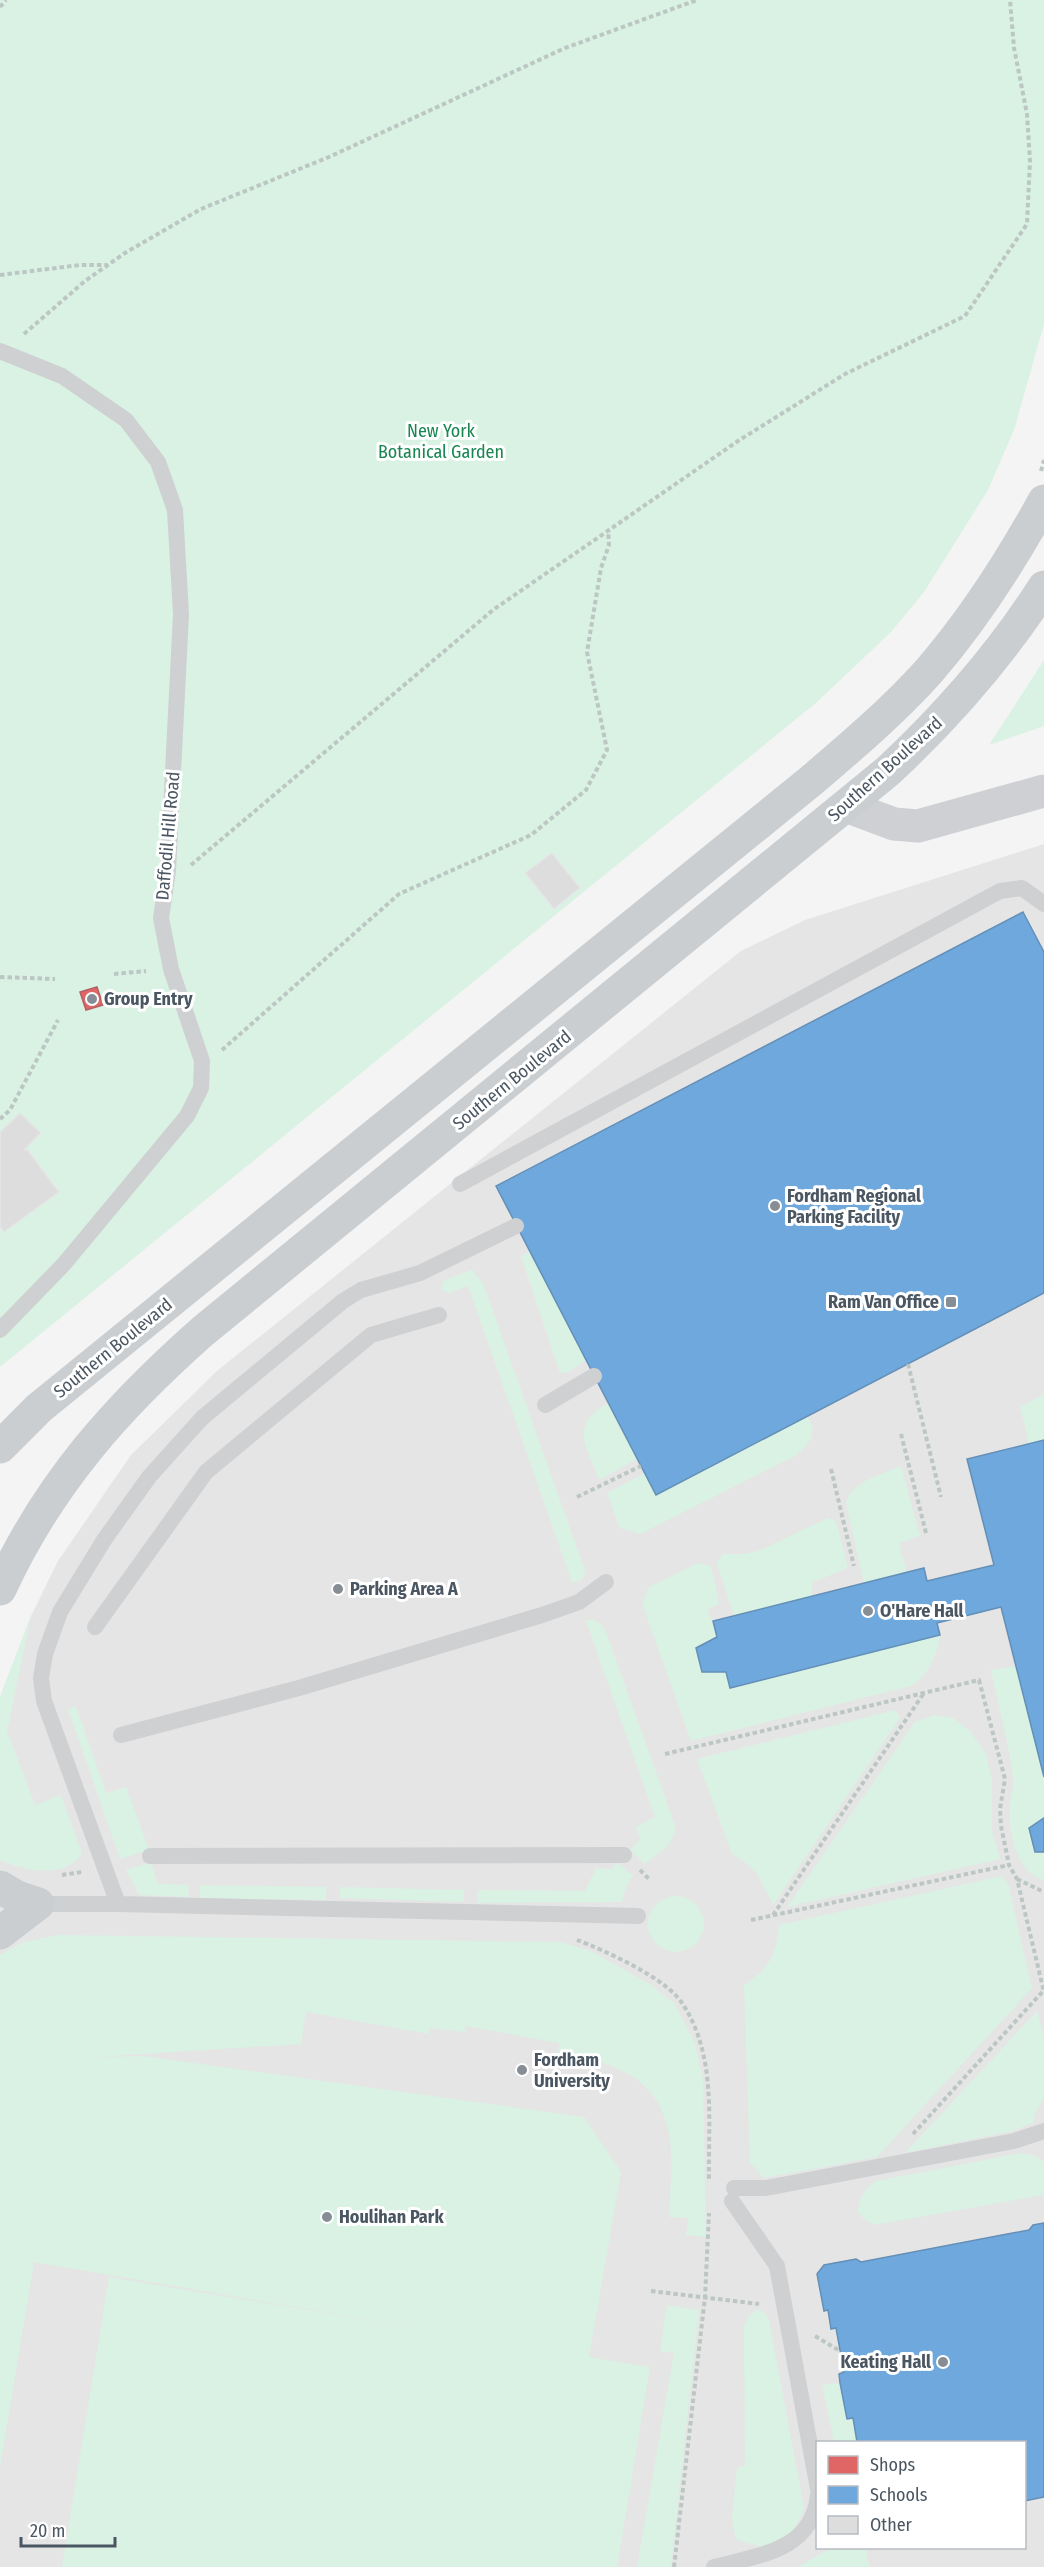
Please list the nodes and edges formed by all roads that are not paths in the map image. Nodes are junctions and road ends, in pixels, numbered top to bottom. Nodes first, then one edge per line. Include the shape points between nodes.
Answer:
1 (1, 351) edge
2 (1044, 501) edge
3 (1044, 587) edge
4 (1044, 791) edge
5 (846, 806) junction
6 (1044, 904) edge
7 (460, 1184) dead end
8 (516, 1226) dead end
9 (439, 1315) dead end
10 (0, 1330) edge
11 (594, 1376) dead end
12 (545, 1405) dead end
13 (0, 1447) edge
14 (606, 1582) dead end
15 (0, 1589) edge
16 (95, 1627) dead end
17 (121, 1735) dead end
18 (624, 1855) dead end
19 (150, 1856) dead end
20 (0, 1887) edge
21 (0, 1903) edge
22 (38, 1904) junction
23 (118, 1904) junction
24 (638, 1916) dead end
25 (0, 1933) edge
26 (1044, 2131) edge
27 (816, 2478) edge
28 (816, 2512) edge
29 (714, 2567) edge

1 - 10 lane, Daffodil Hill Road via 62,376 126,420 158,462 175,510 181,614 168,871 161,918 171,969 202,1061 201,1088 186,1116 64,1264
2 - 13 main road, Southern Boulevard via 992,589 957,637 874,726 48,1401
3 - 5 main road, Southern Boulevard via 967,692 930,731
4 - 5 street via 918,826 894,824
5 - 15 main road, Southern Boulevard via 136,1391 82,1454 33,1526
6 - 7 lane via 1022,888 1000,891
8 - 23 lane via 420,1272 361,1290 257,1370 202,1418 149,1477 60,1611 45,1654 41,1678 44,1701
9 - 16 lane via 371,1335 206,1472
11 - 12 lane
14 - 17 lane via 579,1602 542,1615 299,1688
18 - 19 lane
20 - 22 main road
21 - 22 lane
22 - 23 lane
22 - 25 main road
23 - 24 lane
26 - 27 lane via 1014,2141 733,2194 777,2266
28 - 29 lane via 796,2539 780,2549

